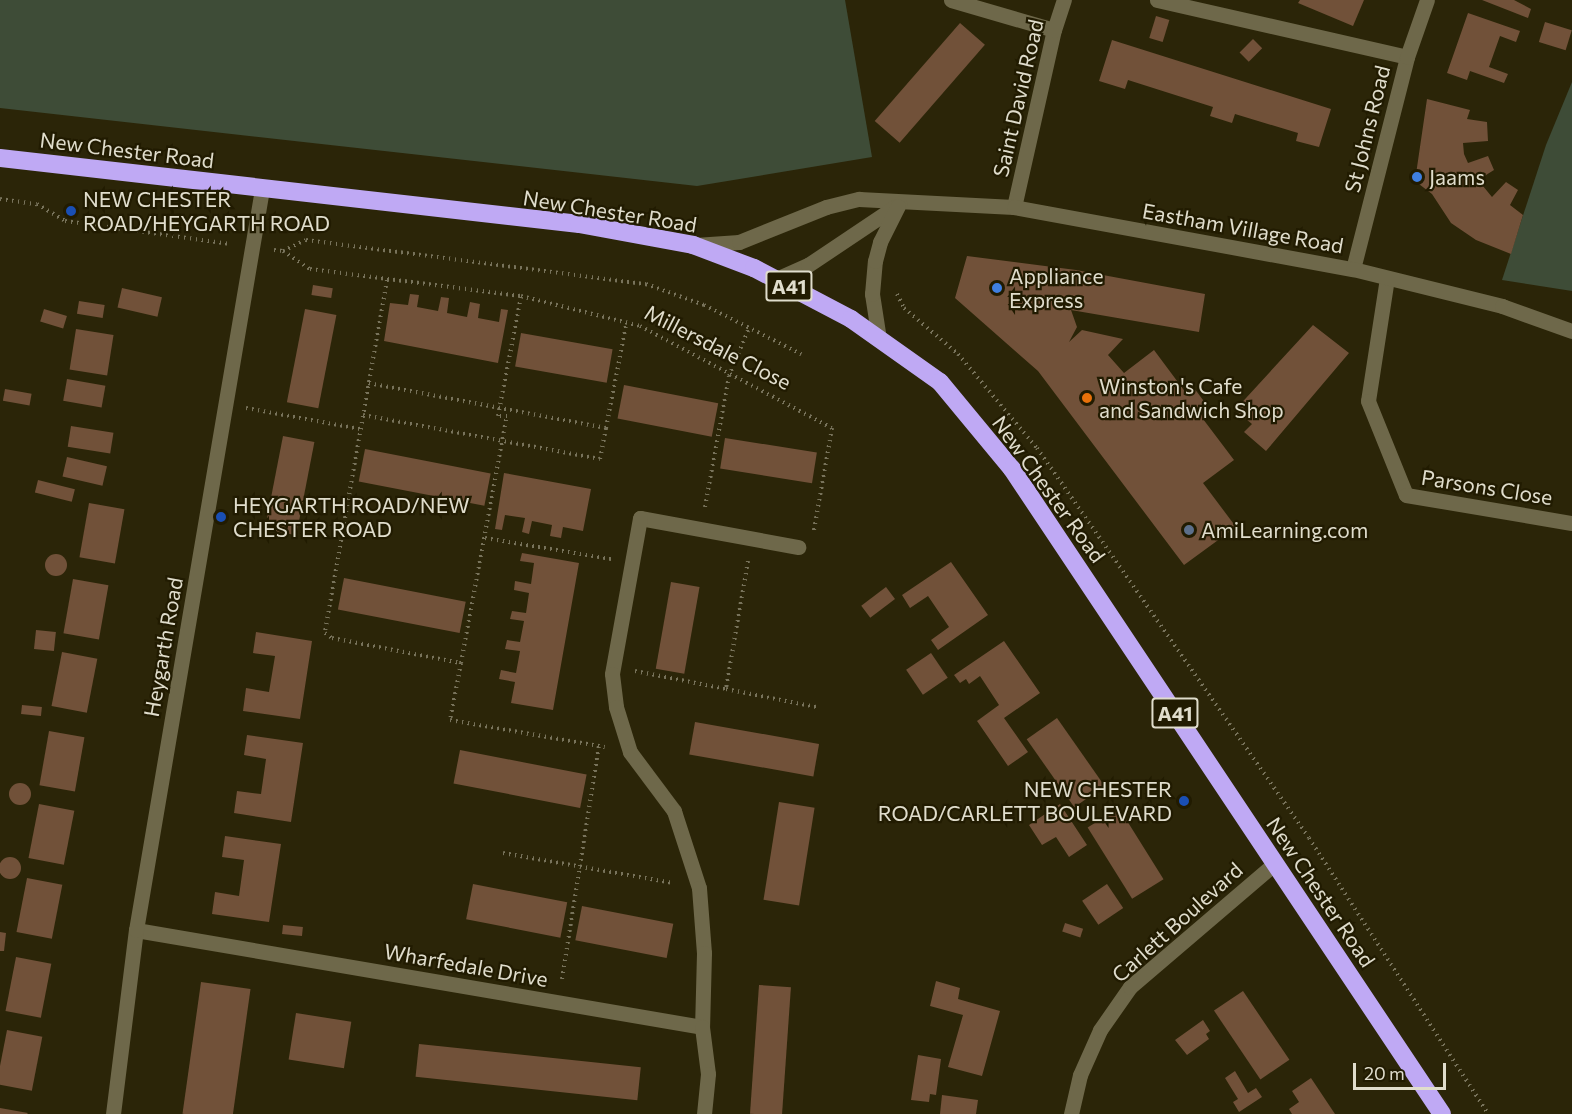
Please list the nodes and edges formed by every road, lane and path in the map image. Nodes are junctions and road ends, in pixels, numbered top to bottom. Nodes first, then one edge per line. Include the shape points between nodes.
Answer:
1 (951, 0) edge
2 (1064, 0) edge
3 (1157, 0) edge
4 (1427, 0) edge
5 (1054, 30) junction
6 (1407, 57) junction
7 (0, 158) edge
8 (262, 189) junction
9 (0, 200) edge
10 (899, 204) junction
11 (1014, 207) junction
12 (693, 245) junction
13 (252, 247) junction
14 (283, 251) junction
15 (1353, 269) junction
16 (874, 273) junction
17 (1387, 278) junction
18 (387, 279) junction
19 (776, 279) junction
20 (521, 296) junction
21 (626, 325) junction
22 (749, 328) junction
23 (1572, 331) edge
24 (879, 339) junction
25 (801, 354) dead end
26 (729, 376) junction
27 (368, 383) junction
28 (225, 404) junction
29 (500, 407) junction
30 (363, 415) junction
31 (606, 428) junction
32 (360, 429) junction
33 (503, 441) junction
34 (1572, 523) edge
35 (700, 532) junction
36 (485, 538) junction
37 (752, 540) junction
38 (798, 547) joint
39 (632, 563) junction
40 (461, 663) junction
41 (613, 667) junction
42 (726, 689) junction
43 (816, 707) dead end
44 (600, 746) junction
45 (630, 752) junction
46 (502, 853) dead end
47 (1275, 863) junction
48 (580, 867) junction
49 (699, 888) junction
50 (136, 930) junction
51 (558, 1003) junction
52 (702, 1027) junction
53 (113, 1114) edge
54 (704, 1114) edge
55 (1071, 1114) edge
56 (1442, 1114) edge
57 (1488, 1114) edge

1 - 5 street
2 - 5 street, Saint David Road
3 - 6 street
4 - 6 street, St Johns Road
5 - 11 street, Saint David Road
6 - 15 street, St Johns Road
7 - 8 highway, New Chester Road / A41
8 - 12 highway, New Chester Road / A41 via 579,224
8 - 13 street, Heygarth Road
9 - 13 path via 37,204 65,221
10 - 11 street, Eastham Village Road
10 - 12 street, Eastham Village Road via 859,199 826,207 739,242
10 - 16 street via 880,242
10 - 19 street via 808,265
11 - 15 street, Eastham Village Road
12 - 19 highway, New Chester Road / A41
13 - 14 path
13 - 28 street, Heygarth Road
14 - 18 path, Millersdale Close via 310,269
14 - 22 path via 306,240 646,284 705,305
15 - 17 street, Eastham Village Road
16 - 24 street via 872,294
16 - 57 path via 889,278 904,308 958,354 1037,448 1309,838
17 - 23 street, Eastham Village Road via 1502,306
17 - 34 street, Parsons Close via 1368,401 1406,495
18 - 20 path, Millersdale Close
18 - 27 path
19 - 24 highway, New Chester Road / A41 via 851,319
20 - 21 path, Millersdale Close
20 - 29 path
21 - 26 path, Millersdale Close via 640,326
21 - 31 path
22 - 25 path
22 - 26 path
24 - 47 highway, New Chester Road / A41 via 940,382 1012,469
26 - 35 path
26 - 38 path, Millersdale Close via 832,428 815,529
27 - 29 path
27 - 30 path
28 - 32 path
28 - 50 street, Heygarth Road
29 - 31 path
29 - 33 path via 498,416 507,416
30 - 32 path
30 - 33 path
31 - 33 path via 600,459
32 - 40 path via 325,633 332,638
33 - 36 path
35 - 37 street
35 - 39 street via 640,518
36 - 39 path
36 - 40 path
37 - 38 street
37 - 42 path
39 - 41 street
40 - 44 path via 450,720
41 - 42 path
41 - 45 street via 615,707
42 - 43 path
44 - 45 path
44 - 48 path
45 - 49 street via 674,811
46 - 48 path
47 - 55 street, Carlett Boulevard via 1130,987 1100,1030 1080,1076
47 - 56 highway, New Chester Road / A41
48 - 49 path
48 - 51 path
49 - 52 street via 704,953
50 - 51 street, Wharfedale Drive
50 - 53 street, Heygarth Road
51 - 52 street, Wharfedale Drive
52 - 54 street via 708,1074

